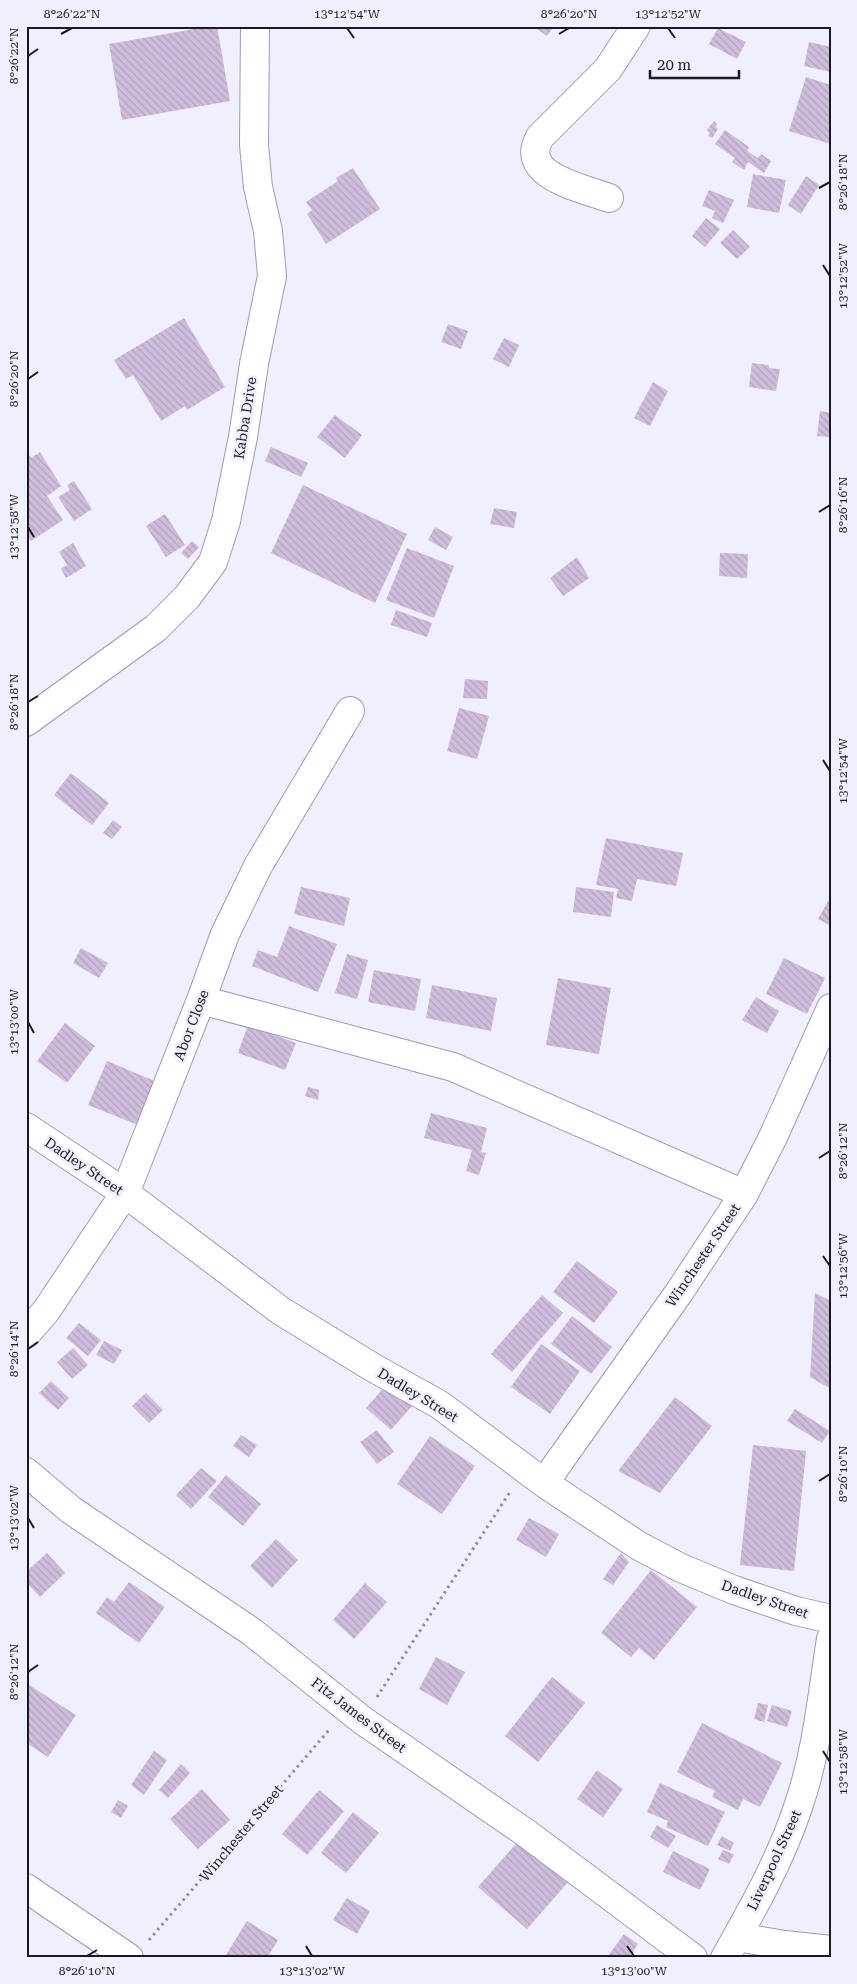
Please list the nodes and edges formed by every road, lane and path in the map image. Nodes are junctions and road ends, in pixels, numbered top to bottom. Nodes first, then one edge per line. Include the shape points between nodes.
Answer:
1 (255, 26) edge
2 (636, 26) edge
3 (609, 198) dead end
4 (350, 711) dead end
5 (26, 722) edge
6 (201, 1000) junction
7 (831, 1008) edge
8 (26, 1128) edge
9 (125, 1194) junction
10 (744, 1194) junction
11 (26, 1334) edge
12 (26, 1472) edge
13 (535, 1476) junction
14 (831, 1619) edge
15 (831, 1639) edge
16 (355, 1714) junction
17 (26, 1888) edge
18 (731, 1947) edge
19 (138, 1950) edge
20 (831, 1950) edge
21 (693, 1958) edge

1 - 5 street, Kabba Drive via 254,145 272,276 226,521 213,562 187,597 156,628
2 - 3 street via 608,69 540,137 535,146 534,157 539,167 551,176
4 - 6 street, Abor Close via 258,866 225,934
6 - 9 street, Abor Close
6 - 10 street via 453,1067
7 - 10 street, Winchester Street
8 - 9 street, Dadley Street
9 - 11 street, Abor Close via 46,1311
9 - 13 street, Dadley Street via 281,1311 440,1405
10 - 13 street, Winchester Street via 680,1291
12 - 16 street, Fitz James Street via 71,1510 252,1632
13 - 14 street, Dadley Street via 639,1546 681,1568 734,1590
13 - 16 path, Winchester Street
15 - 18 street, Liverpool Street via 816,1741 798,1807 774,1865
16 - 19 path, Winchester Street
16 - 21 street, Fitz James Street via 526,1833
17 - 19 street
18 - 20 street via 786,1945

